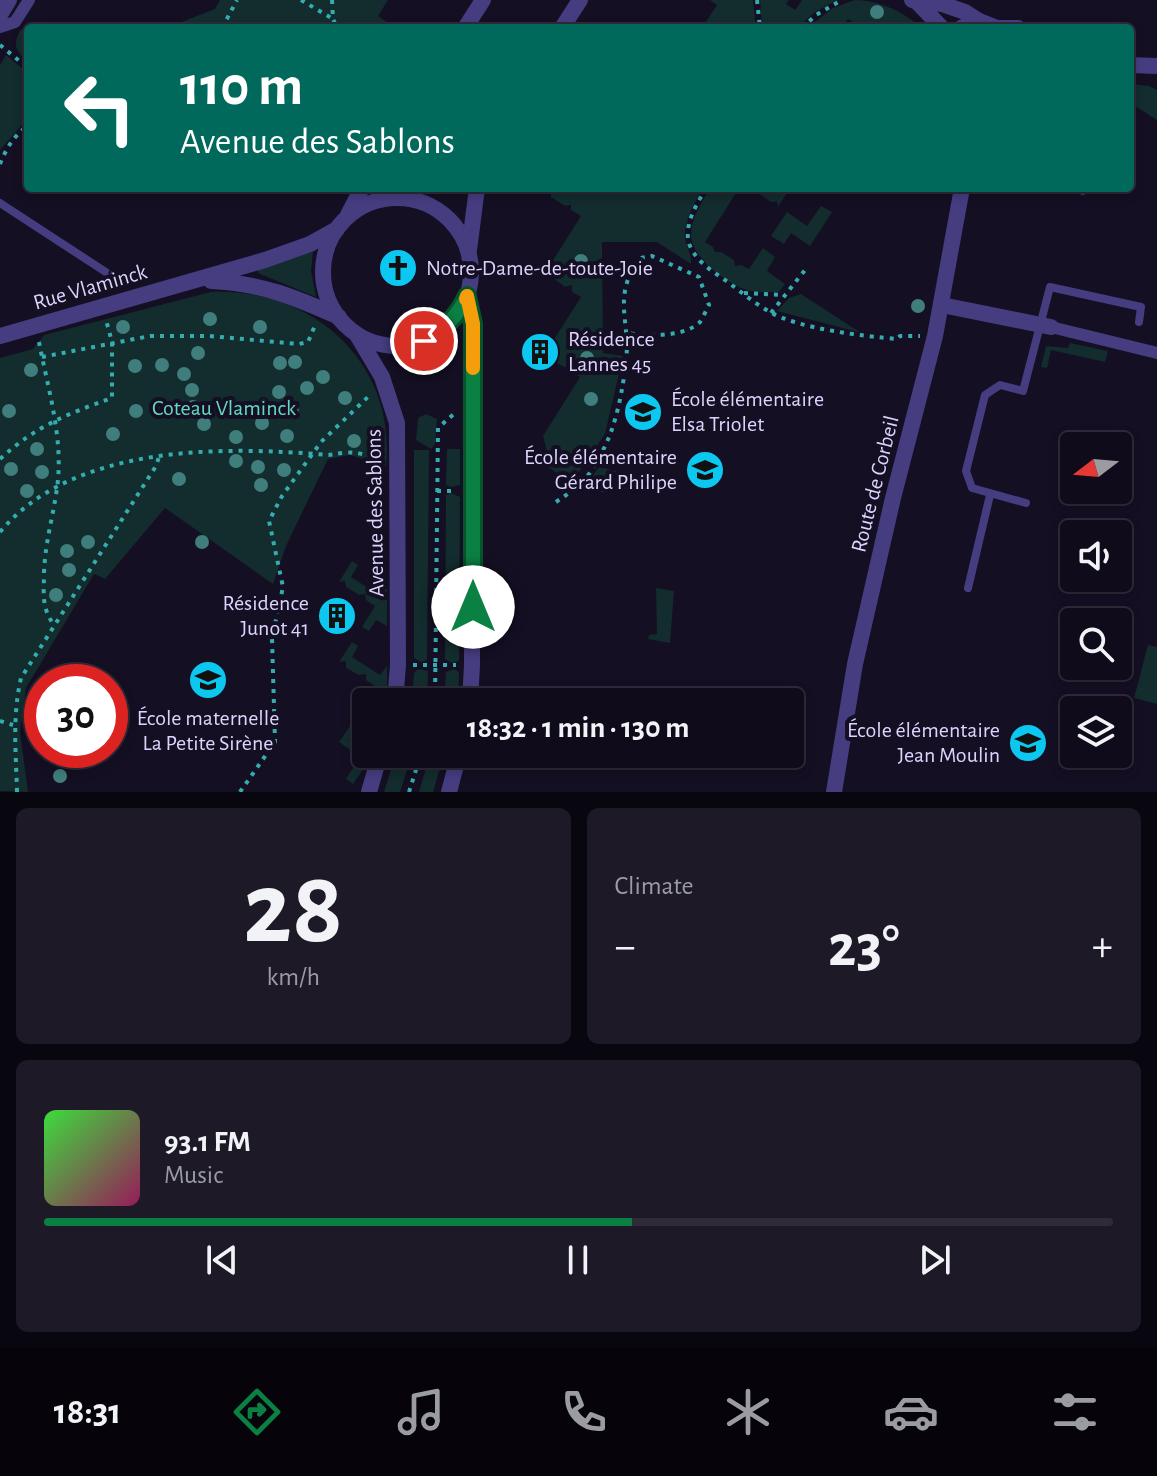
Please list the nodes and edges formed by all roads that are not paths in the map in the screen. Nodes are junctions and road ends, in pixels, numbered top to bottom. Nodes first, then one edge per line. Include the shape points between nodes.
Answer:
1 (9, 0) edge
2 (29, 0) edge
3 (483, 0) edge
4 (580, 0) edge
5 (915, 1) edge
6 (0, 15) edge
7 (979, 21) junction
8 (468, 24) edge
9 (565, 24) edge
10 (938, 24) edge
11 (971, 24) edge
12 (987, 24) edge
13 (0, 27) edge
14 (1134, 65) edge
15 (1157, 66) edge
16 (360, 192) edge
17 (476, 192) edge
18 (961, 192) edge
19 (0, 203) edge
20 (342, 223) junction
21 (469, 252) junction
22 (193, 281) junction
23 (121, 282) dead end
24 (467, 296) junction
25 (942, 305) junction
26 (339, 317) junction
27 (1139, 322) dead end
28 (1046, 326) junction
29 (356, 333) junction
30 (0, 336) edge
31 (1157, 353) edge
32 (990, 495) junction
33 (1026, 503) dead end
34 (968, 588) dead end
35 (396, 688) edge
36 (471, 688) edge
37 (376, 768) edge
38 (455, 768) edge
39 (369, 792) edge
40 (449, 792) edge
41 (834, 792) edge

1 - 6 street
2 - 13 street via 15,22
3 - 8 street
4 - 9 street
5 - 7 street via 942,4
5 - 10 street
7 - 11 street
7 - 12 street
14 - 15 street
16 - 20 street, Avenue des Sablons
17 - 21 street
18 - 25 street, Route de Corbeil
19 - 23 lane
20 - 21 street via 363,206 385,198 408,198 449,218
20 - 22 street, Rue Vlaminck via 310,244
20 - 26 street, Avenue des Sablons via 329,242 324,264 327,294
21 - 24 street
22 - 26 street, Rue Vlaminck via 272,289
22 - 30 street, Rue Vlaminck
24 - 29 street, Avenue des Sablons via 448,326 424,341 399,346 375,343
24 - 36 street via 473,324
25 - 28 street
25 - 41 street, Route de Corbeil via 855,664
26 - 29 street, Avenue des Sablons
27 - 28 lane via 1141,307 1050,287
28 - 31 street
28 - 32 lane via 1023,391 1000,385 985,395 966,471 972,488
29 - 35 street, Avenue des Sablons via 385,385 397,423
32 - 33 lane
32 - 34 lane
37 - 39 street
38 - 40 street

